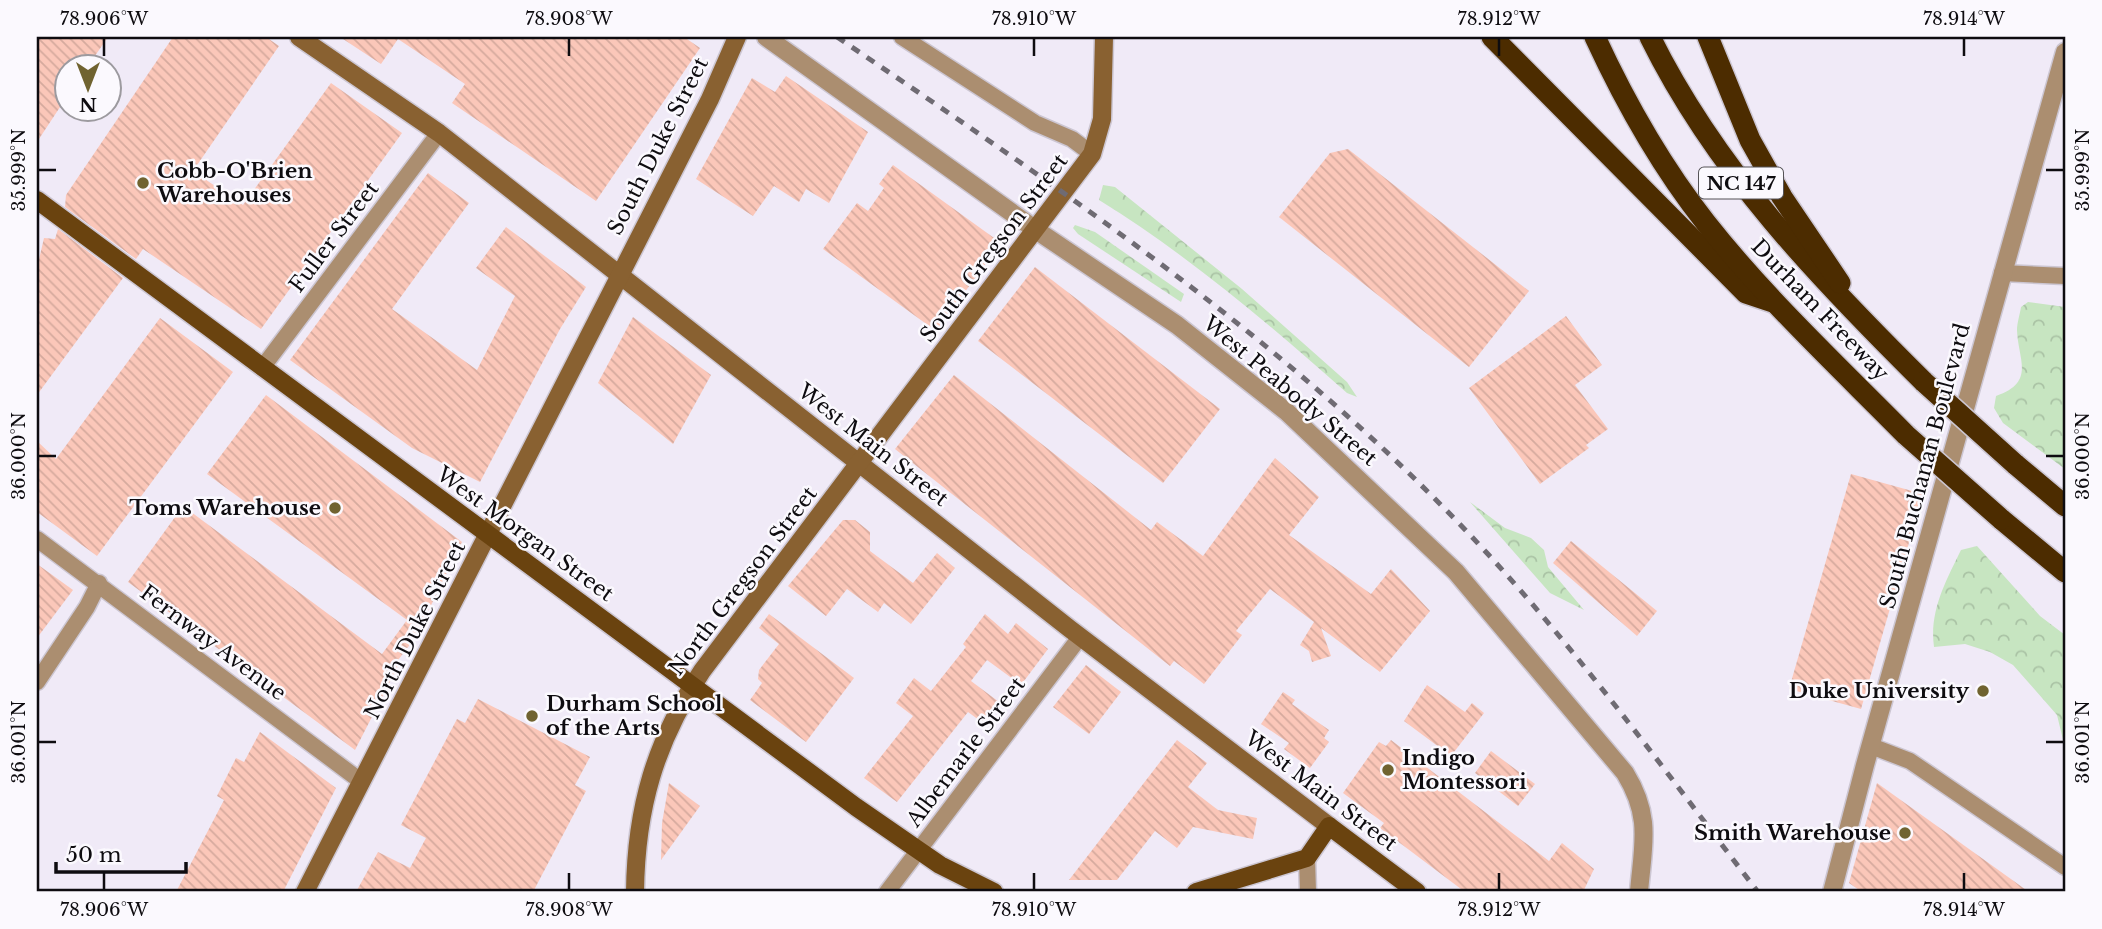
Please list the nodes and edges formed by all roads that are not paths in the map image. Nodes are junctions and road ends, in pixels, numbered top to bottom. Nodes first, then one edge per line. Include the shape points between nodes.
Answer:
1 (299, 37) edge
2 (737, 37) edge
3 (766, 37) edge
4 (902, 37) edge
5 (1104, 37) edge
6 (1492, 37) edge
7 (1595, 37) edge
8 (1650, 37) edge
9 (1708, 37) edge
10 (2065, 52) edge
11 (439, 132) junction
12 (1092, 154) junction
13 (37, 200) edge
14 (1036, 230) junction
15 (2002, 273) junction
16 (619, 274) junction
17 (2065, 276) edge
18 (1775, 303) junction
19 (1855, 313) junction
20 (262, 368) junction
21 (860, 464) junction
22 (2065, 506) edge
23 (488, 536) junction
24 (37, 539) edge
25 (2065, 572) edge
26 (99, 583) junction
27 (1080, 637) junction
28 (37, 682) edge
29 (692, 686) junction
30 (1871, 746) junction
31 (362, 782) junction
32 (1329, 826) junction
33 (918, 850) junction
34 (1307, 858) junction
35 (2065, 867) edge
36 (305, 892) edge
37 (635, 892) edge
38 (887, 892) edge
39 (994, 892) edge
40 (1196, 892) edge
41 (1308, 892) edge
42 (1417, 892) edge
43 (1640, 892) edge
44 (1832, 892) edge

1 - 11 main road, West Main Street
2 - 16 main road, South Duke Street
3 - 14 street, West Peabody Street
4 - 12 street
5 - 12 main road, South Gregson Street via 1102,119
6 - 18 highway via 1746,293
7 - 18 highway, Durham Freeway / NC 147 via 1658,155 1705,222
8 - 19 highway, Durham Freeway / NC 147 via 1717,151 1792,246
9 - 19 highway via 1750,140 1782,197 1833,269
10 - 15 street, South Buchanan Boulevard
11 - 16 main road, West Main Street
11 - 20 street, Fuller Street
12 - 14 main road, South Gregson Street
13 - 20 main road, West Morgan Street
14 - 21 main road, South Gregson Street
14 - 43 street, West Peabody Street via 1177,325 1268,397 1456,572 1639,795 1644,819
15 - 17 street
15 - 30 street, South Buchanan Boulevard
16 - 21 main road, West Main Street
16 - 23 main road, North Duke Street
18 - 25 highway, Durham Freeway / NC 147, bridge via 1906,435
19 - 22 highway, Durham Freeway / NC 147, bridge via 1924,382
20 - 23 main road, West Morgan Street
21 - 27 main road, West Main Street
21 - 29 main road, North Gregson Street
23 - 29 main road, West Morgan Street
23 - 31 main road, North Duke Street
24 - 26 street, Fernway Avenue
26 - 28 street
26 - 31 street, Fernway Avenue
27 - 32 main road, West Main Street
27 - 33 street, Albemarle Street
29 - 33 main road, West Morgan Street
29 - 37 main road, North Gregson Street via 664,735 645,796
30 - 35 street via 1910,761
30 - 44 street, South Buchanan Boulevard
31 - 36 main road, North Duke Street
32 - 34 main road
32 - 42 main road, West Main Street
33 - 38 street, Albemarle Street
33 - 39 main road, West Morgan Street
34 - 40 main road
34 - 41 street

